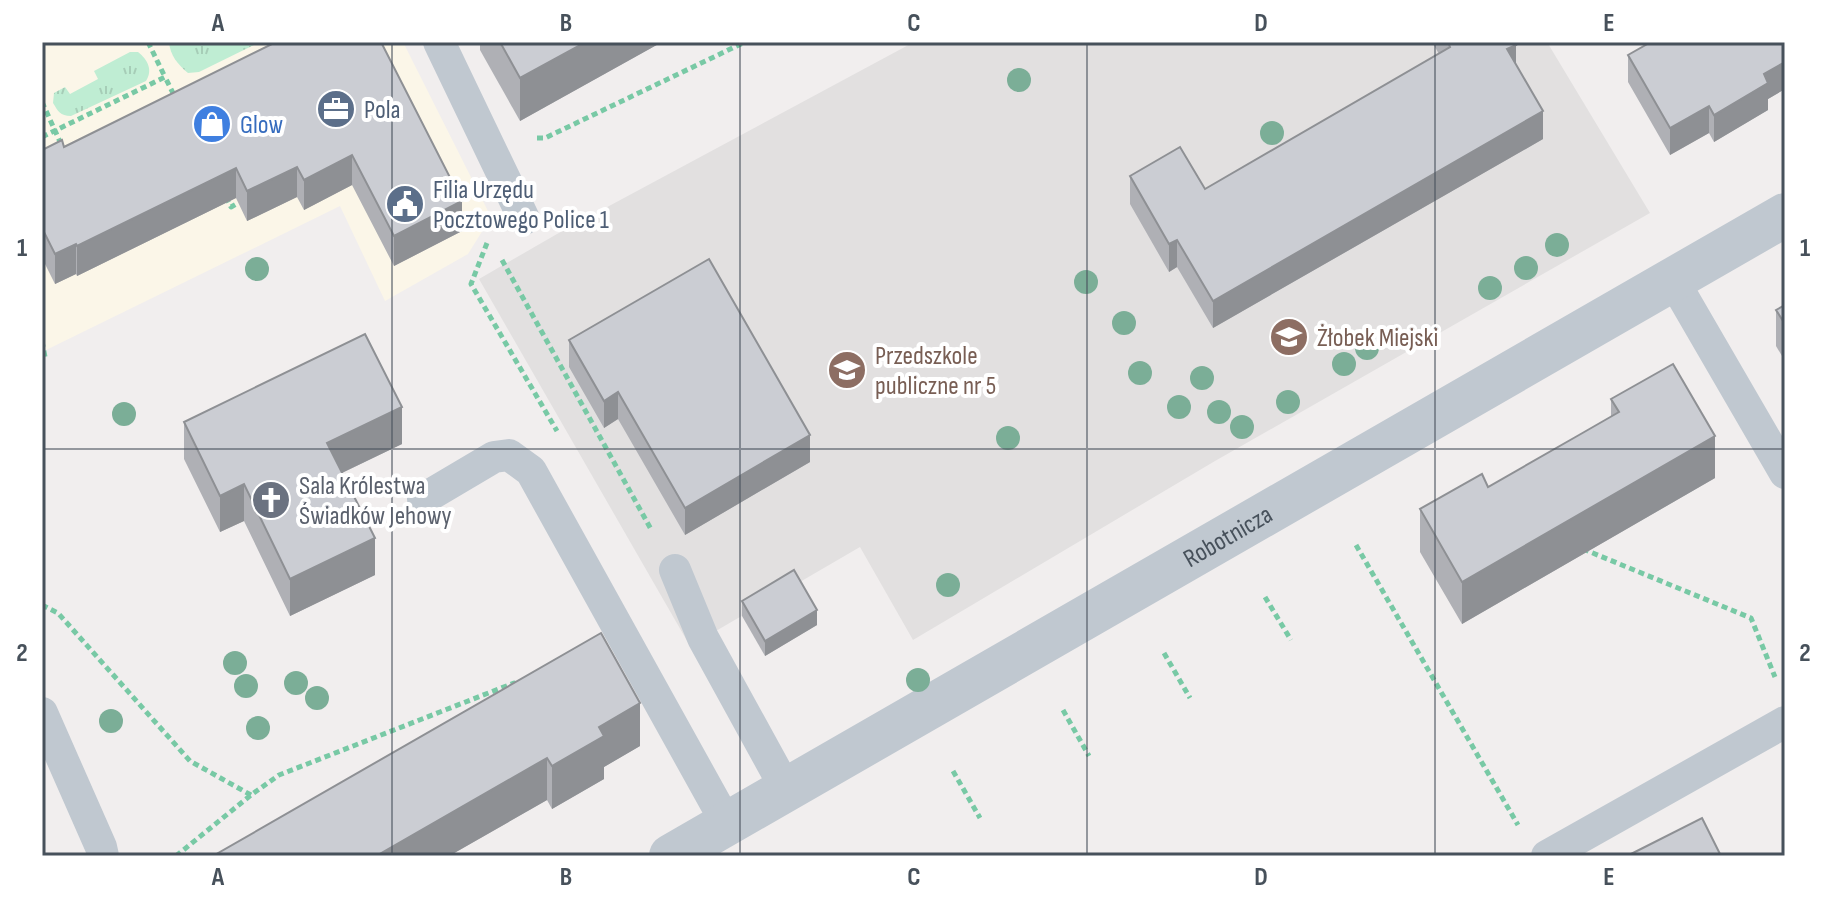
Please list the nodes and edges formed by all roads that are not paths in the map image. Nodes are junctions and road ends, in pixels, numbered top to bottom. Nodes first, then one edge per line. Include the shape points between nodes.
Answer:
1 (439, 42) edge
2 (1785, 215) edge
3 (524, 219) dead end
4 (1673, 280) junction
5 (1785, 473) edge
6 (423, 499) dead end
7 (675, 570) road end
8 (42, 713) edge
9 (1785, 722) edge
10 (786, 789) junction
11 (727, 824) junction
12 (103, 856) edge
13 (671, 856) edge
14 (1547, 856) edge

1 - 3 lane
2 - 4 street, Robotnicza
4 - 5 lane
4 - 10 street, Robotnicza
6 - 11 lane via 494,457 509,455 531,471
7 - 10 lane via 703,638
8 - 12 lane
9 - 14 lane
10 - 11 street, Robotnicza
11 - 13 street, Robotnicza

